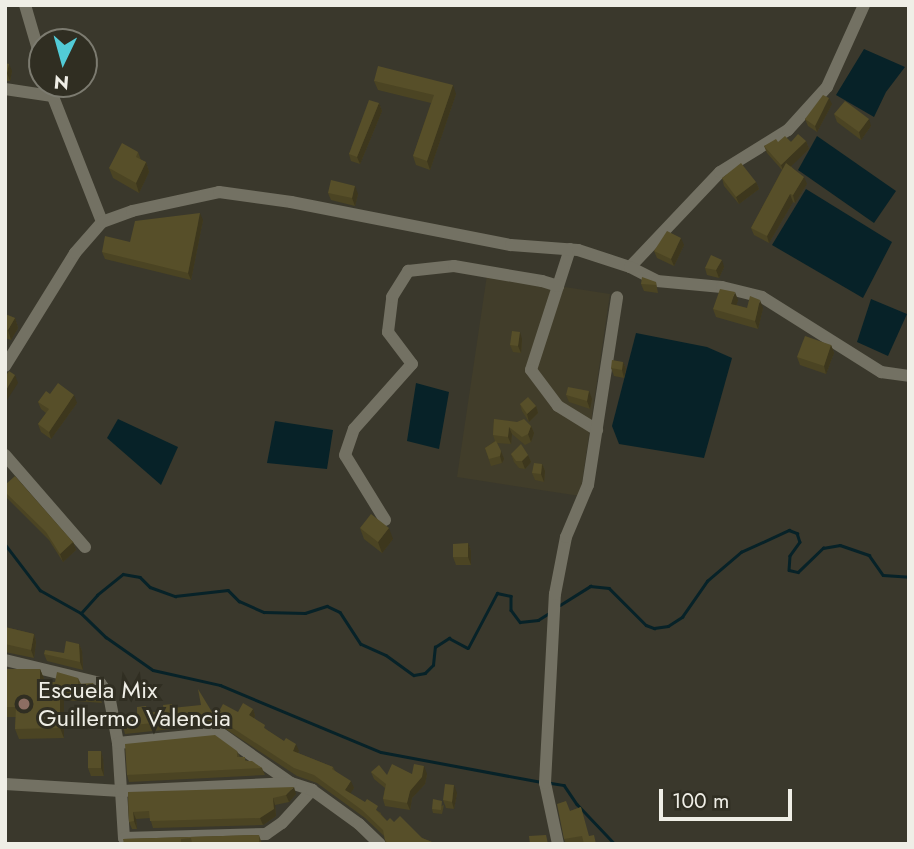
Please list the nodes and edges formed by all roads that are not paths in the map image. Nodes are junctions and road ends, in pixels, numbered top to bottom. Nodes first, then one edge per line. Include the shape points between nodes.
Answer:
1 (25, 5) edge
2 (864, 5) edge
3 (32, 28) edge
4 (5, 89) edge
5 (28, 90) edge
6 (53, 98) edge
7 (102, 222) junction
8 (570, 249) junction
9 (631, 267) junction
10 (558, 286) junction
11 (617, 297) dead end
12 (5, 366) edge
13 (909, 376) edge
14 (597, 430) junction
15 (5, 455) edge
16 (385, 520) dead end
17 (85, 547) dead end
18 (5, 660) edge
19 (118, 743) junction
20 (291, 783) junction
21 (5, 784) edge
22 (312, 790) junction
23 (121, 791) junction
24 (267, 839) edge
25 (380, 844) edge
26 (558, 844) edge

1 - 3 street
2 - 9 street via 827,87 788,130 720,172
4 - 5 street
6 - 7 street
7 - 8 street via 219,192 510,245
7 - 12 street via 75,253
8 - 9 street
8 - 10 street
9 - 13 street via 657,281 722,287 762,297 881,372
10 - 14 street via 531,370 558,405
10 - 16 street via 454,266 408,271 392,297 388,332 412,364 354,429 345,455
11 - 14 street
14 - 26 street via 588,485 566,537 555,594 545,783
15 - 17 street
18 - 19 street via 100,683 109,695
19 - 20 street via 220,733
19 - 23 street
20 - 22 street
20 - 23 street
21 - 23 street
22 - 24 street
22 - 25 street
23 - 24 street via 124,838

